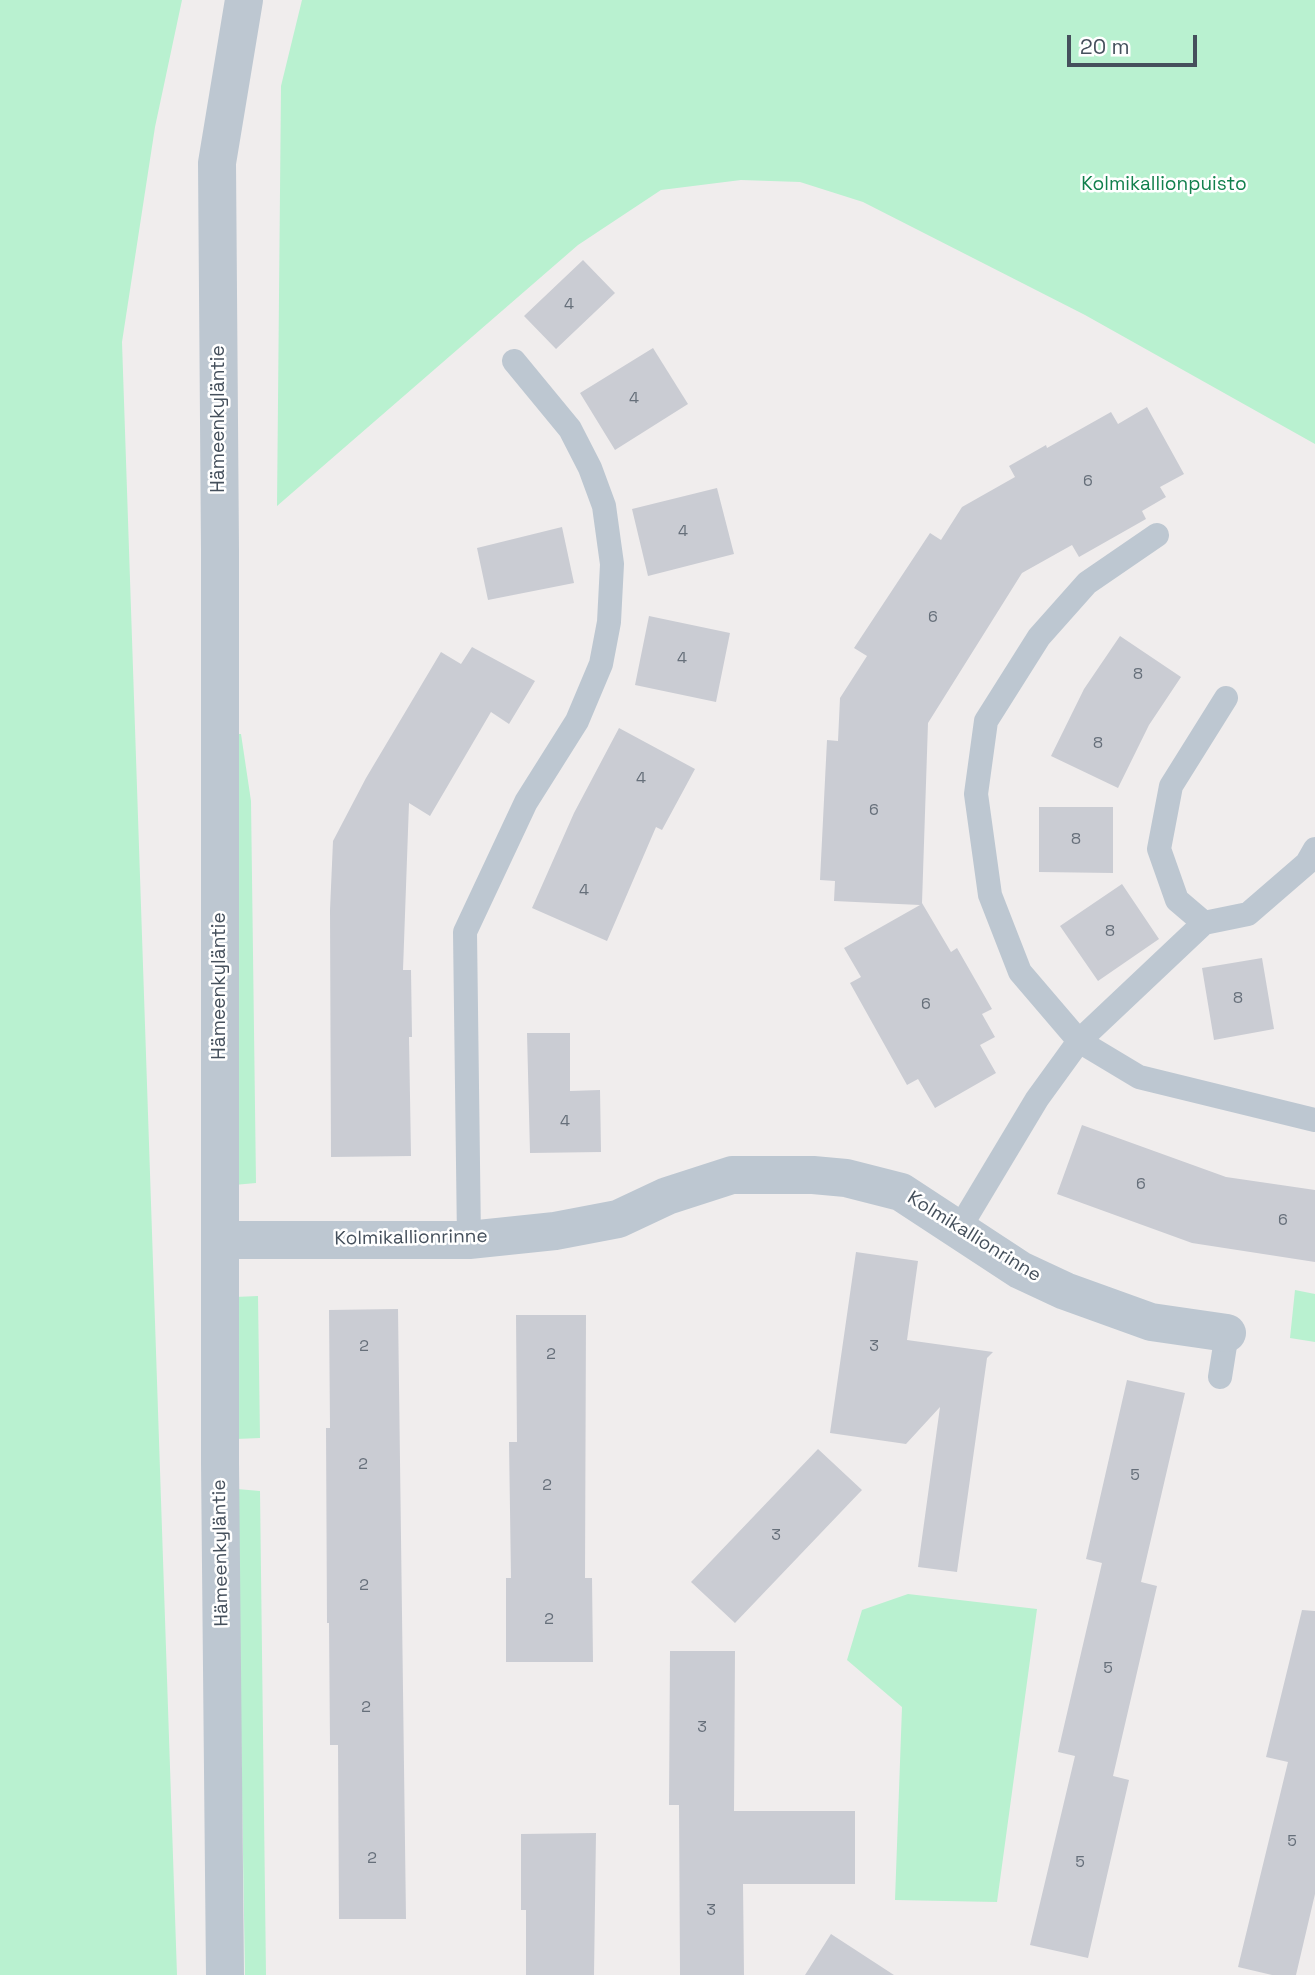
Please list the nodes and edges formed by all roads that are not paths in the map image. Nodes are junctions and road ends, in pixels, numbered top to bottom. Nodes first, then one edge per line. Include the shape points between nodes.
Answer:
1 (244, 0) edge
2 (514, 361) dead end
3 (1157, 535) dead end
4 (1226, 698) dead end
5 (1315, 849) edge
6 (1204, 923) junction
7 (1079, 1041) junction
8 (1315, 1120) edge
9 (959, 1229) junction
10 (220, 1240) junction
11 (469, 1240) junction
12 (1227, 1333) joint
13 (1220, 1377) dead end
14 (225, 1975) edge

1 - 10 street, Hämeenkyläntie via 217,163
2 - 11 lane via 570,429 590,468 604,506 612,564 601,664 577,721 526,802 465,932
3 - 7 lane via 1087,583 1039,637 986,722 976,794 990,895 1020,972
4 - 6 lane via 1171,786 1159,849 1177,900
5 - 6 lane via 1307,863 1248,914
6 - 7 lane
7 - 8 lane via 1139,1077
7 - 9 lane via 1037,1099
9 - 11 street, Kolmikallionrinne via 901,1192 846,1178 732,1175 667,1196 618,1219
9 - 12 street, Kolmikallionrinne via 1020,1270 1065,1290 1151,1322
10 - 11 street, Kolmikallionrinne
10 - 14 street, Hämeenkyläntie
12 - 13 lane

